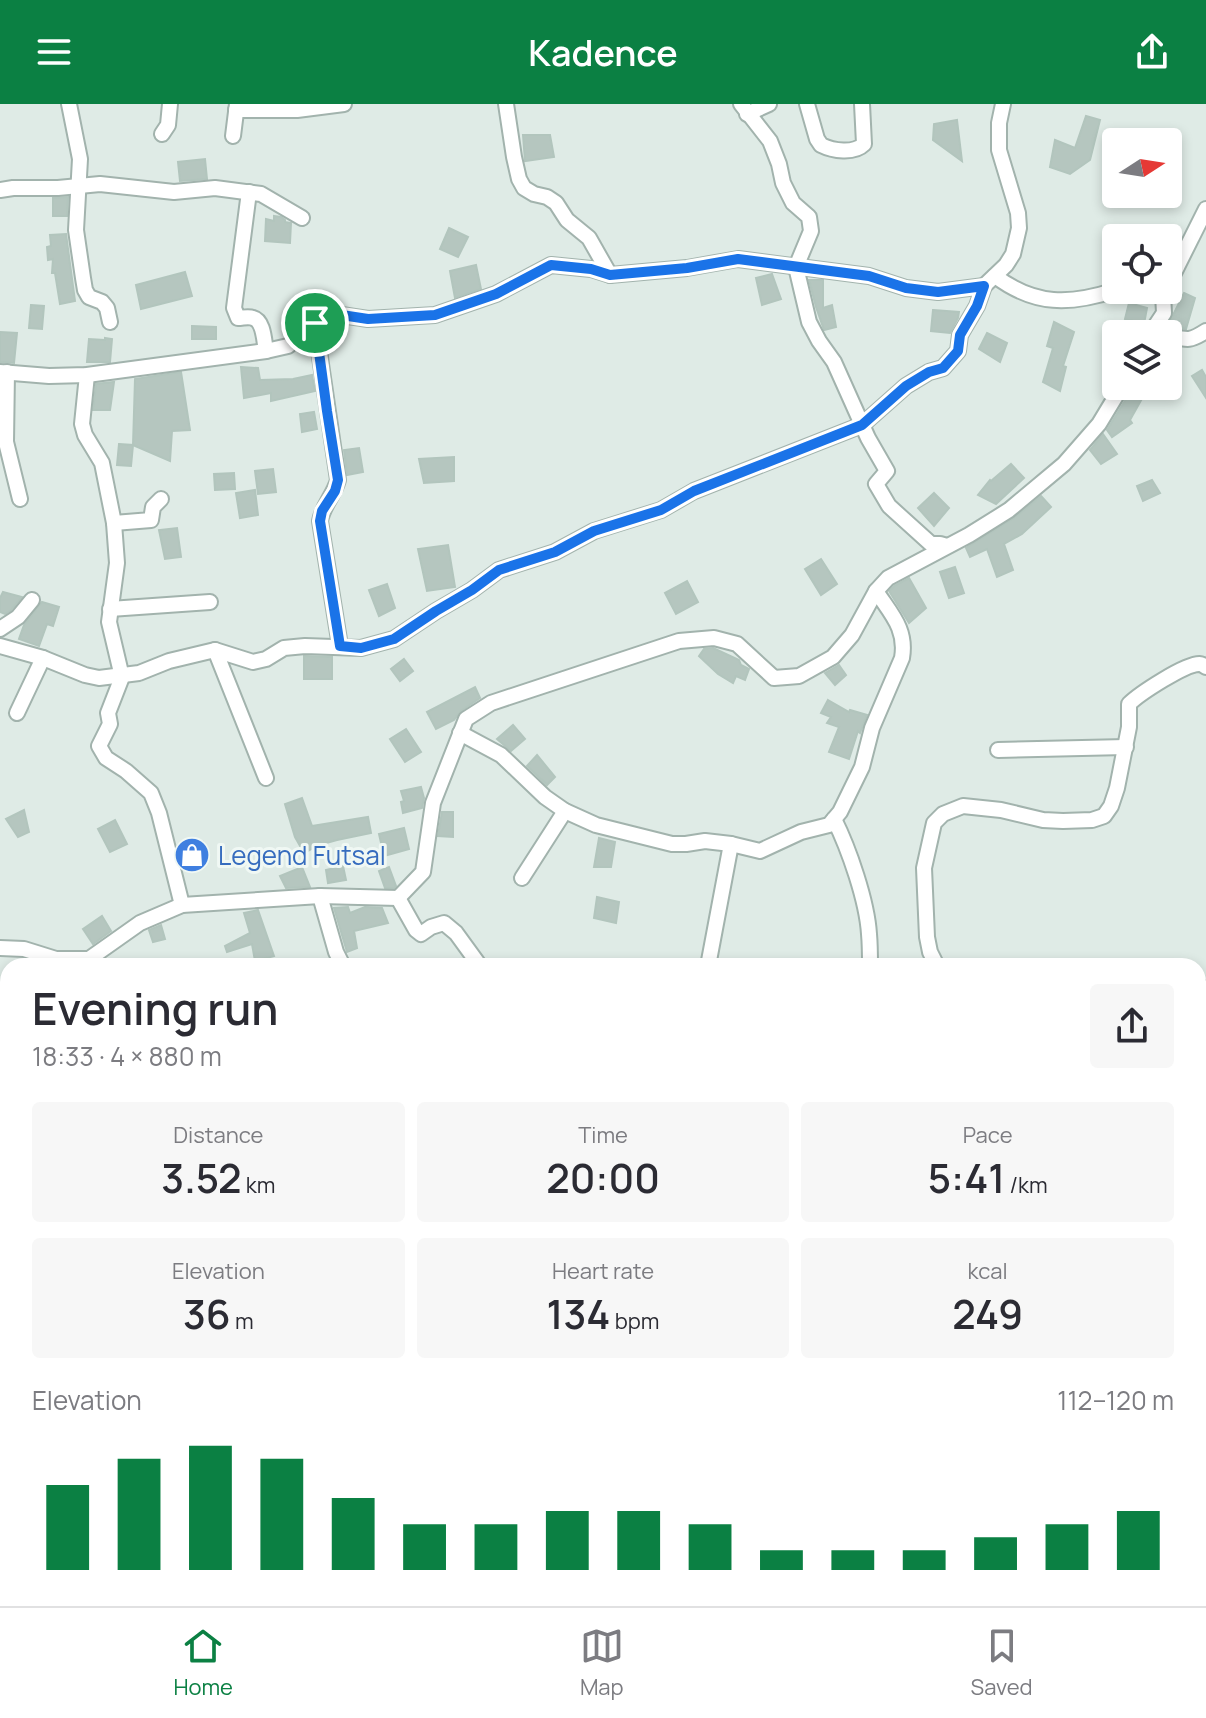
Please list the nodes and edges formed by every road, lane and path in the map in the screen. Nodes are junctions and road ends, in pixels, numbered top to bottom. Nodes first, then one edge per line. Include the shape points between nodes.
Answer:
1 (69, 104) edge
2 (170, 104) edge
3 (344, 104) edge
4 (506, 104) edge
5 (769, 104) edge
6 (807, 104) edge
7 (862, 104) edge
8 (1003, 104) edge
9 (237, 107) edge
10 (297, 107) edge
11 (744, 109) edge
12 (162, 134) dead end
13 (233, 136) dead end
14 (80, 186) junction
15 (0, 190) edge
16 (249, 192) junction
17 (1206, 209) edge
18 (302, 218) dead end
19 (1182, 252) edge
20 (796, 267) junction
21 (610, 275) junction
22 (989, 281) junction
23 (1102, 294) edge
24 (110, 322) dead end
25 (315, 323) junction
26 (1206, 331) edge
27 (1182, 339) edge
28 (266, 351) junction
29 (3, 372) edge
30 (87, 375) junction
31 (1114, 400) edge
32 (862, 425) junction
33 (20, 499) dead end
34 (161, 499) dead end
35 (114, 523) junction
36 (948, 546) junction
37 (876, 591) junction
38 (32, 600) dead end
39 (210, 602) dead end
40 (110, 609) junction
41 (0, 629) edge
42 (0, 646) edge
43 (340, 646) junction
44 (215, 650) junction
45 (43, 658) junction
46 (1206, 667) edge
47 (122, 677) junction
48 (17, 713) dead end
49 (460, 733) junction
50 (1126, 747) junction
51 (998, 750) dead end
52 (266, 778) dead end
53 (565, 811) junction
54 (834, 819) junction
55 (731, 844) junction
56 (522, 878) dead end
57 (320, 896) junction
58 (398, 898) junction
59 (182, 905) junction
60 (0, 948) edge
61 (53, 958) edge
62 (90, 958) edge
63 (339, 958) edge
64 (474, 958) edge
65 (710, 958) edge
66 (870, 958) edge
67 (933, 958) edge

1 - 14 street
2 - 12 street
3 - 10 street
4 - 21 street via 524,188 556,203 589,238
5 - 11 street
6 - 7 street via 817,139 836,150 856,150 864,144
8 - 22 street via 999,150 1019,228 1013,254
9 - 10 street
9 - 13 street
11 - 20 street via 770,141 793,203 809,217 811,231
14 - 15 street
14 - 16 street
14 - 24 street via 76,230 85,290 107,308
16 - 18 street
16 - 28 street via 234,308 238,318 258,320
17 - 19 street
20 - 21 street via 738,259
20 - 22 street via 938,292
20 - 32 street via 809,322
21 - 25 street via 551,265 496,294 435,315 368,319 335,314
22 - 23 street via 1031,297 1064,301
22 - 32 street via 951,359 906,386
25 - 28 street via 288,346
25 - 43 street via 338,480 320,521
26 - 27 street via 1194,340
28 - 30 street
29 - 30 street
29 - 33 street via 6,442
30 - 35 street via 82,424 102,463
31 - 36 street via 1064,464 1009,510
32 - 36 street via 887,471 876,484 882,496 931,544
32 - 43 street via 694,491 661,510 499,570 394,639 361,648
34 - 35 street via 151,520
35 - 40 street via 117,563
36 - 37 street via 888,578
37 - 49 street via 833,657 799,676 774,678 737,644 714,638 679,641 491,703 466,719
37 - 54 street via 903,635 902,658 872,728 862,767
38 - 41 street
39 - 40 street
40 - 47 street
42 - 45 street
43 - 44 street via 284,648 253,662
44 - 47 street
44 - 52 street
45 - 47 street via 85,675
45 - 48 street
46 - 50 street via 1191,666 1133,699
47 - 59 street via 99,746 106,758 151,793
49 - 53 street via 501,755
49 - 58 street via 433,803 423,872
50 - 51 street
50 - 67 street via 1111,806 1099,818 1043,820 963,806 934,823 924,868
53 - 55 street via 596,825 672,844
53 - 56 street
54 - 55 street via 760,851
54 - 66 street via 846,842 864,908
55 - 65 street
57 - 58 street
57 - 59 street
57 - 63 street
58 - 64 street via 421,934 442,922
59 - 62 street via 140,923
60 - 61 street

